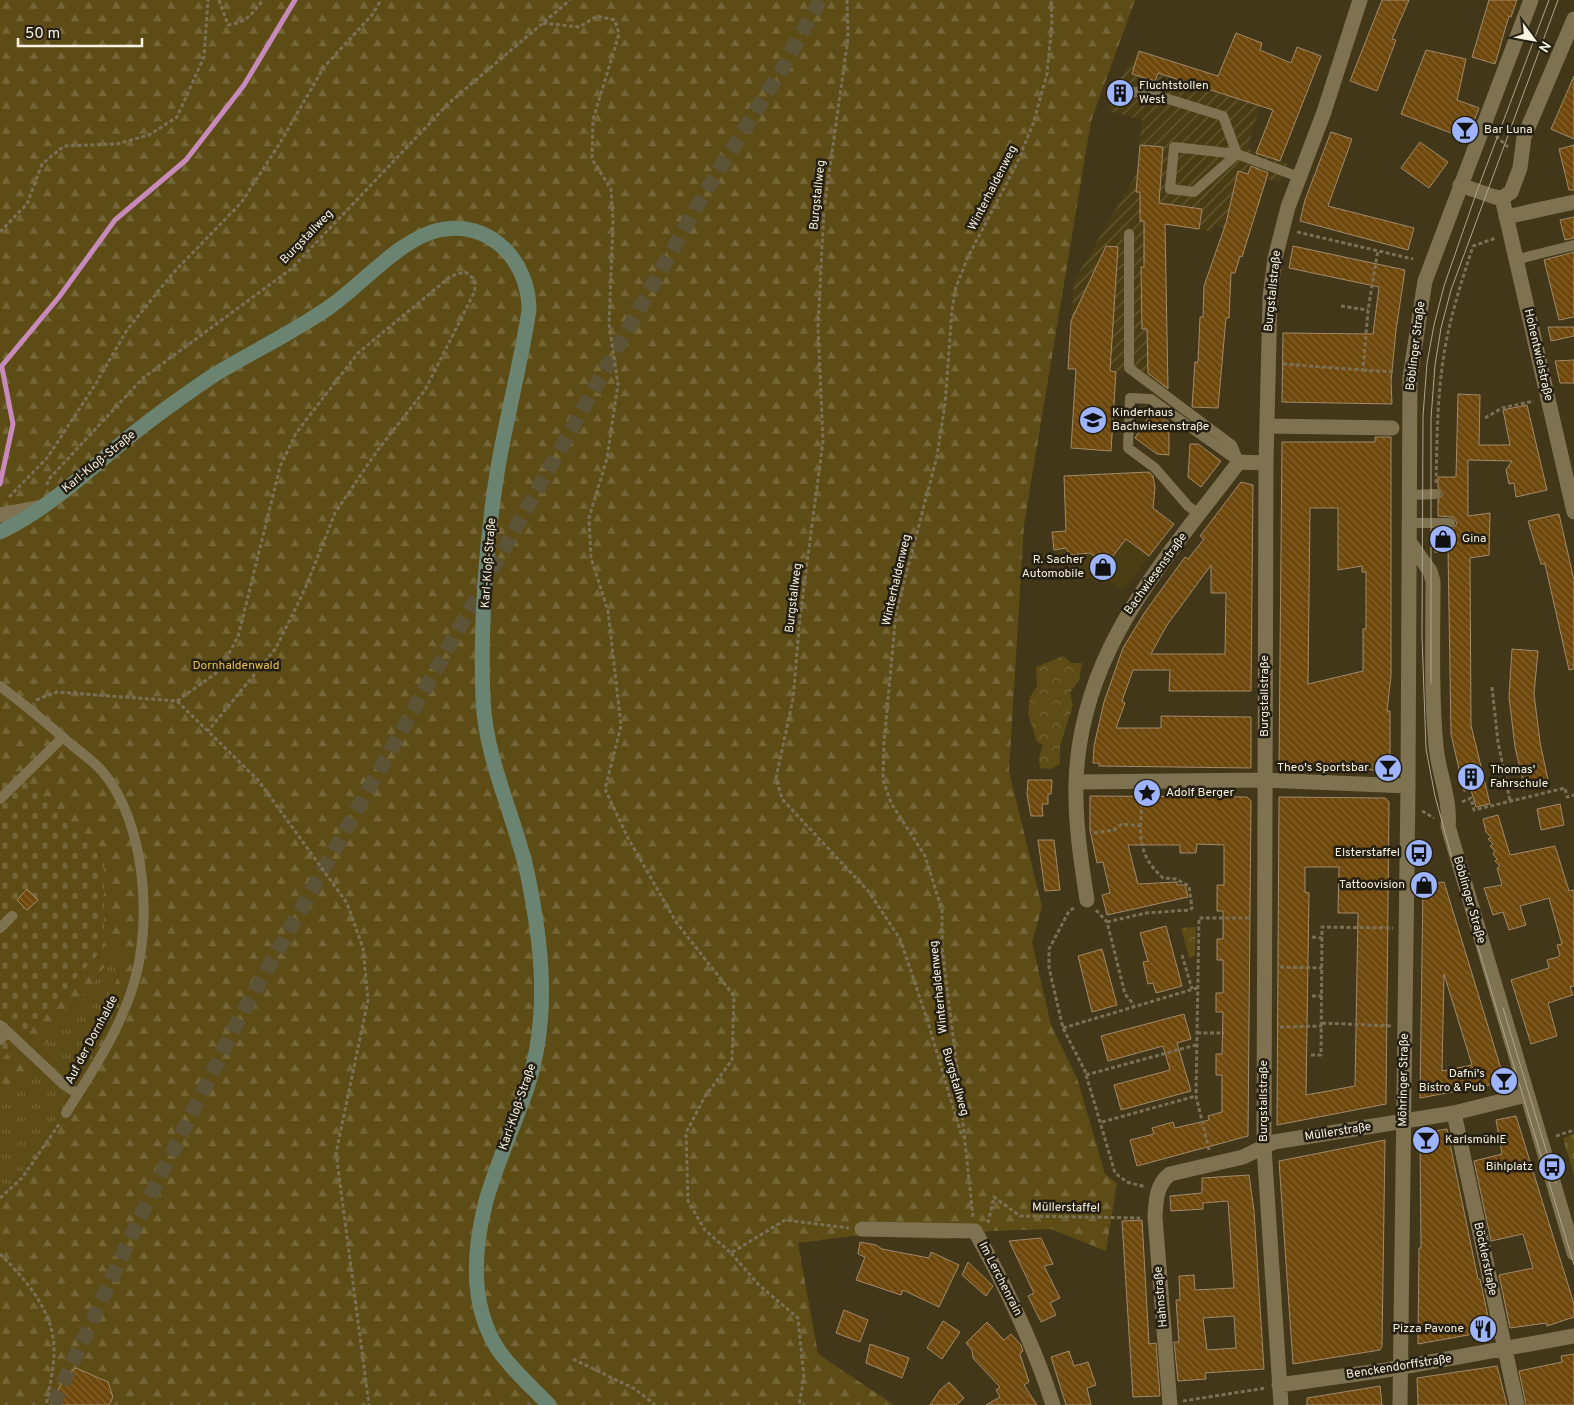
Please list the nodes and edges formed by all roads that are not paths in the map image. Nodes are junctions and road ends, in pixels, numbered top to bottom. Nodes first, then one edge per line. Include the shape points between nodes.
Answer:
1 (1360, 0) edge
2 (1531, 0) edge
3 (1574, 19) edge
4 (1124, 94) dead end
5 (1237, 154) junction
6 (1299, 177) junction
7 (1460, 185) junction
8 (1502, 198) junction
9 (1574, 202) edge
10 (1506, 217) junction
11 (1129, 234) dead end
12 (1574, 245) edge
13 (1515, 260) junction
14 (1267, 426) junction
15 (1392, 428) dead end
16 (1239, 462) junction
17 (1266, 463) junction
18 (1436, 494) road end
19 (1410, 495) junction
20 (42, 507) junction
21 (1574, 512) edge
22 (1199, 514) junction
23 (0, 515) edge
24 (1410, 523) junction
25 (1450, 523) dead end
26 (0, 532) edge
27 (1410, 543) junction
28 (0, 686) edge
29 (63, 737) junction
30 (1264, 780) junction
31 (1076, 782) junction
32 (1408, 786) junction
33 (0, 799) edge
34 (1087, 900) road end
35 (12, 916) dead end
36 (0, 928) edge
37 (2, 1032) edge
38 (78, 1094) junction
39 (1526, 1095) junction
40 (66, 1113) road end
41 (1454, 1113) junction
42 (1403, 1122) junction
43 (1264, 1147) junction
44 (1159, 1188) joint
45 (862, 1229) road end
46 (1574, 1253) edge
47 (1574, 1336) edge
48 (1505, 1348) junction
49 (1400, 1367) junction
50 (1279, 1385) junction
51 (1170, 1404) edge
52 (549, 1405) edge
53 (1053, 1405) edge
54 (1281, 1405) edge
55 (1400, 1405) edge
56 (1517, 1405) edge

1 - 6 street, Burgstallstraße
2 - 7 street, Böblinger Straße
3 - 8 street via 1524,136 1515,186
4 - 5 lane via 1142,91 1223,116
5 - 5 lane via 1174,147 1170,189 1194,192
5 - 6 lane
6 - 14 street, Burgstallstraße via 1275,258 1270,297
7 - 8 street
7 - 19 street, Böblinger Straße via 1424,281 1418,313 1410,377
8 - 10 street, Hohentwielstraße
9 - 10 street
10 - 13 street, Hohentwielstraße
11 - 16 lane via 1129,368 1232,444
12 - 13 lane
13 - 21 street, Hohentwielstraße
14 - 15 street
14 - 17 street, Burgstallstraße
16 - 17 street
16 - 22 street, Bachwiesenstraße
16 - 22 lane via 1151,399 1130,398 1128,448 1155,468
17 - 30 street, Burgstallstraße
18 - 19 lane
19 - 24 street, Böblinger Straße
20 - 23 street
20 - 26 main road, Karl-Kloß-Straße
20 - 52 main road, Karl-Kloß-Straße via 160,414 213,376 331,306 416,238 438,230 470,230 502,246 520,268 527,287 529,310 498,469 487,556 483,700 492,760 517,835 531,892 540,947 542,998 534,1063 486,1201 476,1265 480,1306 492,1339 513,1369
22 - 31 street, Bachwiesenstraße via 1139,593 1108,651 1086,714
24 - 25 lane
24 - 27 street, Böblinger Straße
27 - 32 street, Böblinger Straße
27 - 39 street, Böblinger Straße via 1430,571 1433,581 1434,723 1448,826
28 - 29 lane, Auf der Dornhalde
29 - 33 lane
29 - 38 lane, Auf der Dornhalde via 102,772 118,796 131,825 137,852 143,909 141,956 133,986 120,1020
30 - 31 street
30 - 32 street
30 - 43 street, Burgstallstraße
31 - 34 street, Bachwiesenstraße via 1078,833
32 - 42 street, Möhringer Straße
35 - 36 lane
37 - 38 lane
38 - 40 lane, Auf der Dornhalde
39 - 41 street, Müllerstraße
39 - 46 street, Böblinger Straße
41 - 42 street, Müllerstraße
41 - 48 street, Böcklerstraße
42 - 43 street, Müllerstraße via 1274,1142
42 - 49 street, Möhringer Straße
43 - 44 street, Müllerstraße via 1243,1157 1170,1174
43 - 50 street, Burgstallstraße
44 - 51 street, Hahnstraße via 1155,1217
45 - 53 street, Im Lerchenrain via 975,1231 1007,1287
47 - 48 street, Benckendorffstraße
48 - 49 street, Benckendorffstraße
48 - 56 street, Böcklerstraße
49 - 50 street, Benckendorffstraße
49 - 55 street, Möhringer Straße
50 - 54 street, Burgstallstraße

